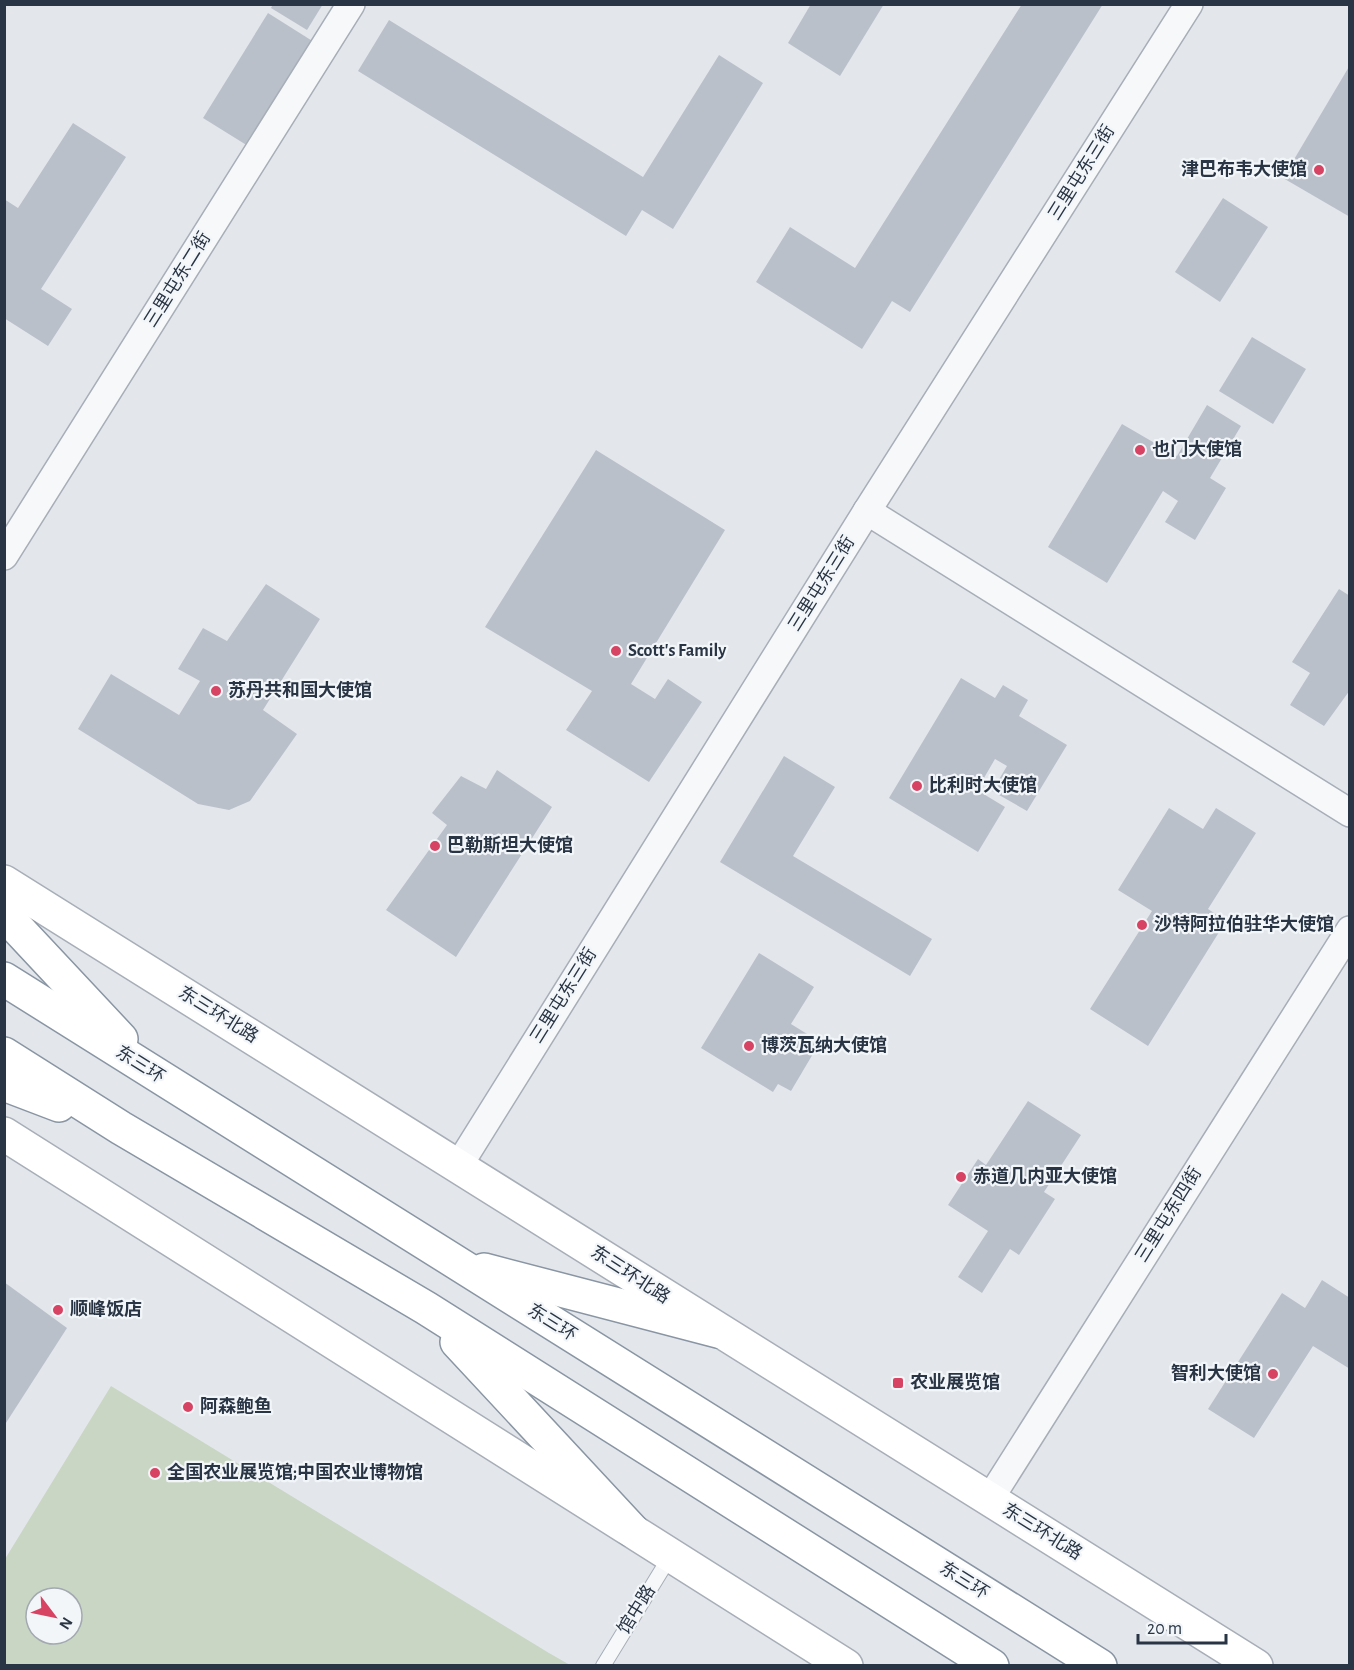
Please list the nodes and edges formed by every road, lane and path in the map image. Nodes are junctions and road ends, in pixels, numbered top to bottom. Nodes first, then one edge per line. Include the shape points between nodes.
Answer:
1 (351, 4) edge
2 (1189, 4) edge
3 (867, 511) junction
4 (4, 556) edge
5 (1350, 813) edge
6 (4, 882) edge
7 (4, 914) edge
8 (1350, 930) edge
9 (4, 979) edge
10 (4, 1054) edge
11 (153, 1073) junction
12 (4, 1084) edge
13 (121, 1128) junction
14 (4, 1134) edge
15 (459, 1165) junction
16 (454, 1263) junction
17 (426, 1308) junction
18 (718, 1331) junction
19 (989, 1500) junction
20 (632, 1530) junction
21 (671, 1555) junction
22 (603, 1665) edge
23 (846, 1665) edge
24 (992, 1665) edge
25 (1101, 1665) edge
26 (1256, 1665) edge

1 - 4 street, 三里屯东二街
2 - 3 street, 三里屯东三街
3 - 5 street
3 - 15 street, 三里屯东三街
6 - 15 main road, 东三环北路
7 - 11 main road
8 - 19 street, 三里屯东四街
9 - 11 main road, 东三环
10 - 13 main road
11 - 16 main road, 东三环
12 - 13 main road
13 - 17 main road
14 - 20 main road
15 - 18 main road, 东三环北路
16 - 18 main road
16 - 25 main road, 东三环
17 - 20 main road
17 - 24 main road
18 - 19 main road, 东三环北路
19 - 26 main road, 东三环北路
20 - 21 main road
21 - 22 lane, 馆中路
21 - 23 main road

